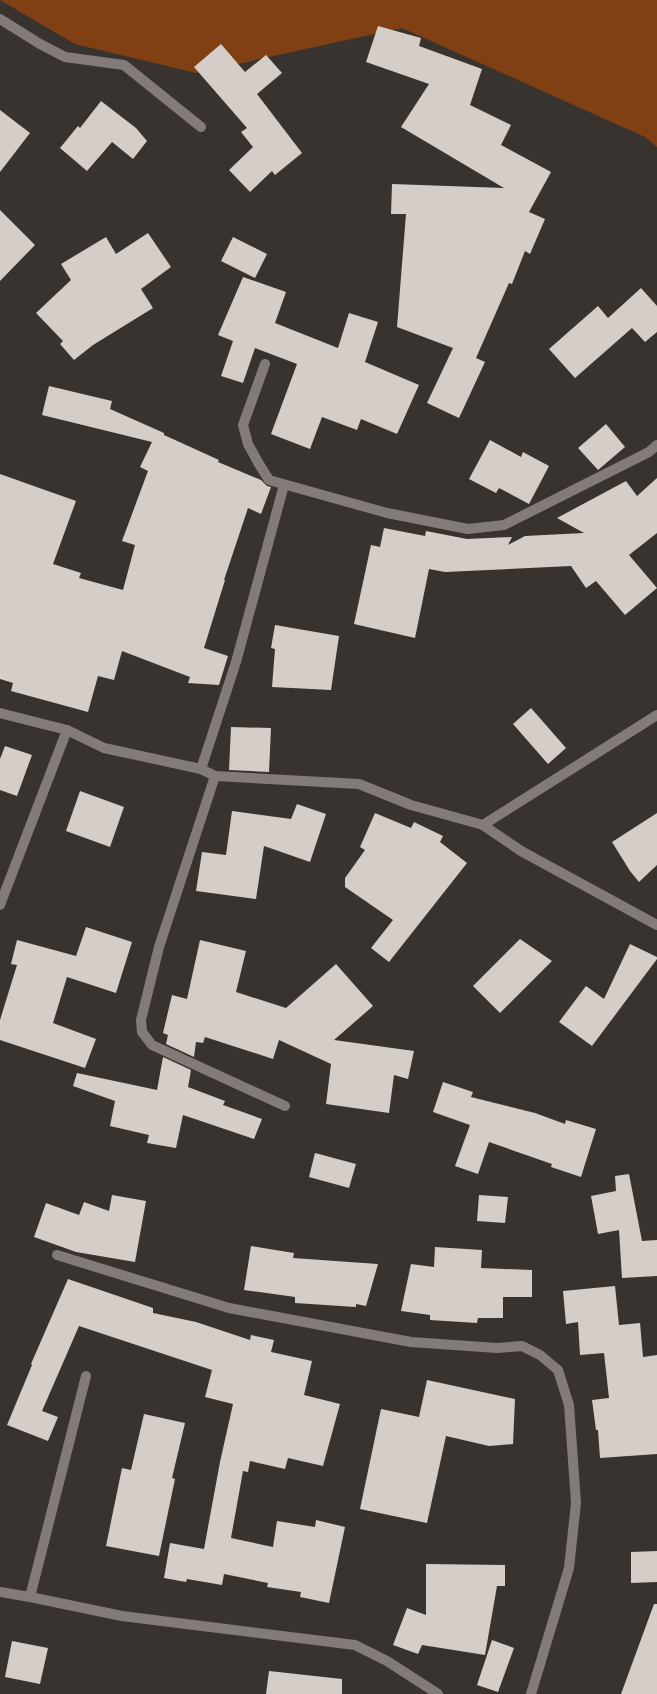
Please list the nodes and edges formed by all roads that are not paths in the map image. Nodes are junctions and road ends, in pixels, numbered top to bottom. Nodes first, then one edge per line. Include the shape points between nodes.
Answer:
1 (0, 19) edge
2 (201, 127) dead end
3 (265, 364) dead end
4 (657, 445) edge
5 (284, 485) junction
6 (0, 714) edge
7 (657, 715) edge
8 (67, 730) junction
9 (201, 769) junction
10 (215, 776) junction
11 (483, 825) junction
12 (0, 905) edge
13 (657, 926) edge
14 (285, 1106) dead end
15 (57, 1255) dead end
16 (86, 1376) dead end
17 (0, 1592) edge
18 (30, 1597) junction
19 (438, 1694) edge
20 (531, 1694) edge

1 - 2 street via 65,58 124,65
3 - 5 street via 243,425 248,444 269,480
4 - 5 street via 649,452 504,525 468,529 387,513
5 - 9 street via 236,662
6 - 8 street
7 - 11 street
8 - 9 street via 104,748
8 - 12 street
9 - 10 street
10 - 11 street via 359,784 411,805
10 - 14 street via 159,947 141,1020 142,1032 152,1045
11 - 13 street via 521,851
15 - 20 street via 229,1308 411,1342 497,1348 522,1346 540,1355 558,1370 568,1405 576,1504 569,1568
16 - 18 street
17 - 18 street
18 - 19 street via 122,1616 355,1645 387,1660

